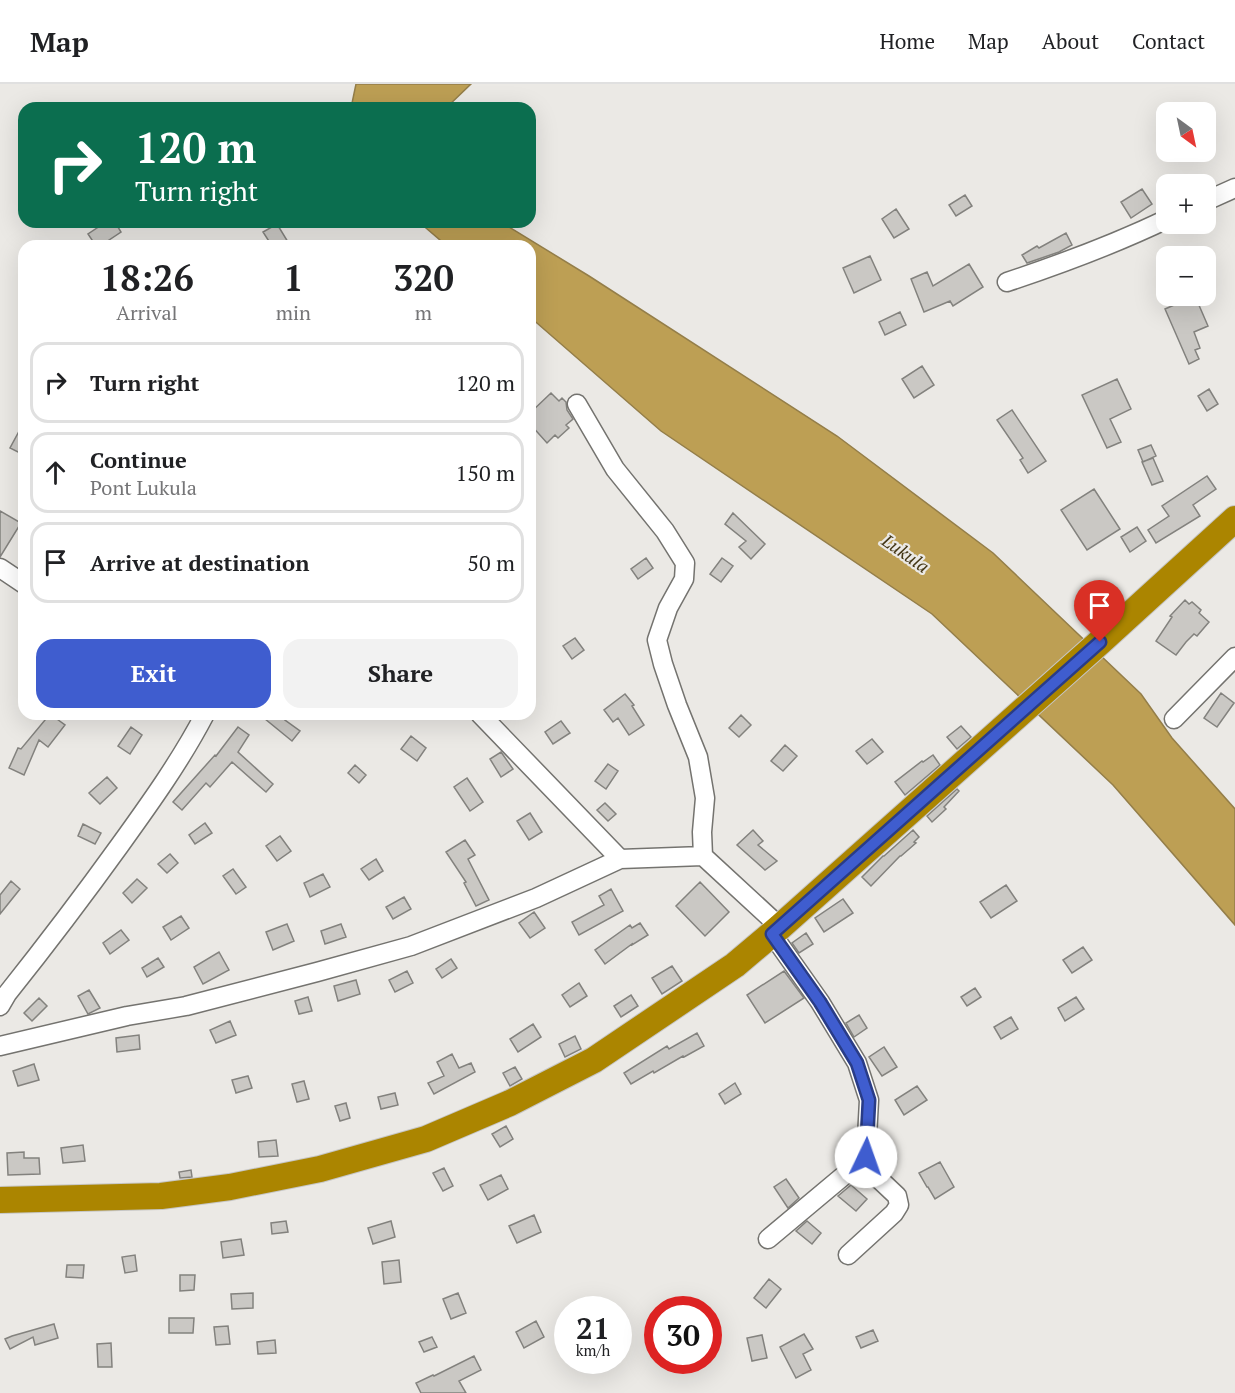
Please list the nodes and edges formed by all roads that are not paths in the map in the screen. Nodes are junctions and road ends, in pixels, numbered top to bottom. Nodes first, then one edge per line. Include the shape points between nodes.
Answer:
1 (1235, 188) edge
2 (1216, 197) edge
3 (1156, 224) edge
4 (1007, 282) dead end
5 (577, 404) dead end
6 (1235, 519) edge
7 (0, 567) edge
8 (18, 580) edge
9 (1235, 657) edge
10 (1174, 719) dead end
11 (202, 720) edge
12 (486, 720) edge
13 (703, 856) junction
14 (620, 859) junction
15 (776, 930) junction
16 (0, 1006) edge
17 (0, 1046) edge
18 (866, 1157) junction
19 (0, 1200) edge
20 (768, 1239) dead end
21 (848, 1255) dead end

1 - 2 street
3 - 4 street
5 - 13 street via 615,469 665,531 685,563 684,579 657,640 698,757 705,798
6 - 15 highway
7 - 8 street
9 - 10 street
11 - 16 street via 163,785
12 - 14 street
13 - 14 street
13 - 15 street
14 - 17 street via 536,898 411,946 186,1006
15 - 18 street via 857,1063 869,1100
15 - 19 highway via 735,965 594,1060 510,1103 426,1139 230,1187 161,1196
18 - 20 street
18 - 21 street via 879,1179 897,1196 899,1205

